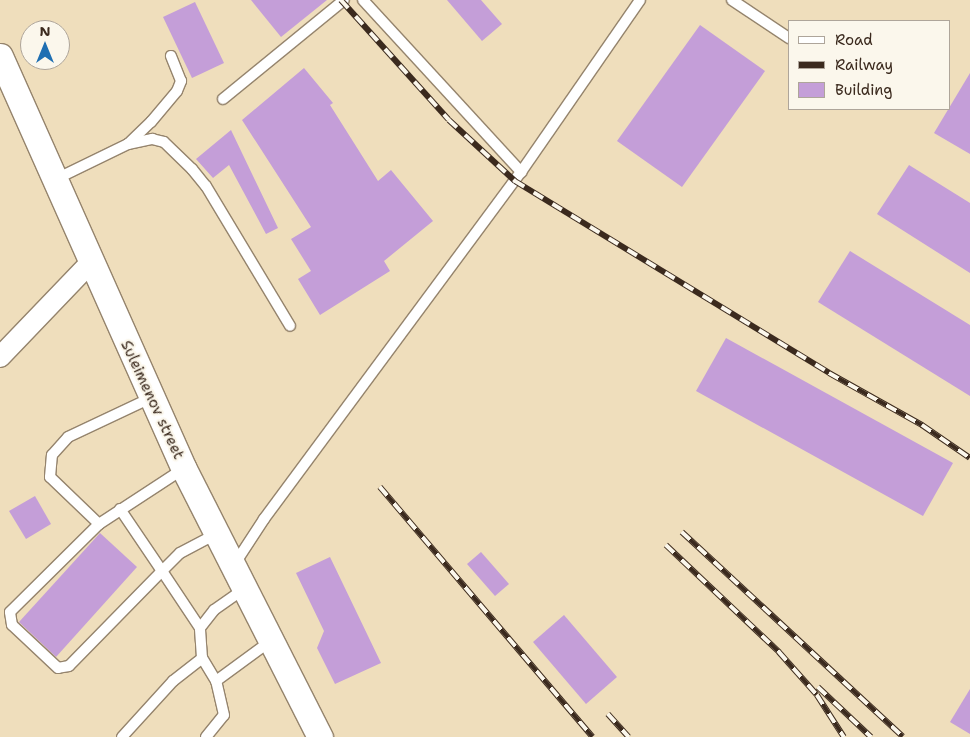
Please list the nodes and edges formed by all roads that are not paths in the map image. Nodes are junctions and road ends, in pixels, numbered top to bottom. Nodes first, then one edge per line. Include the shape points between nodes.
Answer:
1 (344, 0) edge
2 (364, 0) edge
3 (640, 0) edge
4 (732, 0) edge
5 (788, 37) edge
6 (0, 56) edge
7 (171, 56) dead end
8 (224, 99) dead end
9 (128, 144) junction
10 (521, 172) junction
11 (56, 179) junction
12 (90, 263) junction
13 (290, 326) dead end
14 (0, 357) edge
15 (152, 398) junction
16 (184, 469) junction
17 (120, 509) junction
18 (99, 524) junction
19 (216, 534) junction
20 (162, 571) junction
21 (238, 579) junction
22 (200, 628) junction
23 (269, 642) junction
24 (202, 658) junction
25 (216, 681) junction
26 (122, 737) edge
27 (206, 737) edge
28 (320, 737) edge

1 - 8 lane
2 - 10 lane
3 - 10 lane
4 - 5 lane
6 - 11 street, Suleimenov street
7 - 9 lane via 180,76 177,91
9 - 11 lane
9 - 13 lane via 152,139 164,142 192,169 206,186
10 - 21 lane via 264,519
11 - 12 street, Suleimenov street
12 - 14 street
12 - 15 street, Suleimenov street
15 - 16 street, Suleimenov street
15 - 18 lane via 68,437 52,455 50,477
16 - 17 lane
16 - 19 street, Suleimenov street
17 - 18 lane
17 - 20 lane
18 - 20 lane via 10,612 12,625 58,668 69,666
19 - 20 lane via 180,553
19 - 21 street, Suleimenov street
20 - 22 lane
21 - 22 lane
21 - 23 street, Suleimenov street
22 - 24 lane
23 - 25 lane
23 - 28 street, Suleimenov street
24 - 25 lane
24 - 26 lane via 173,681
25 - 27 lane via 224,715

